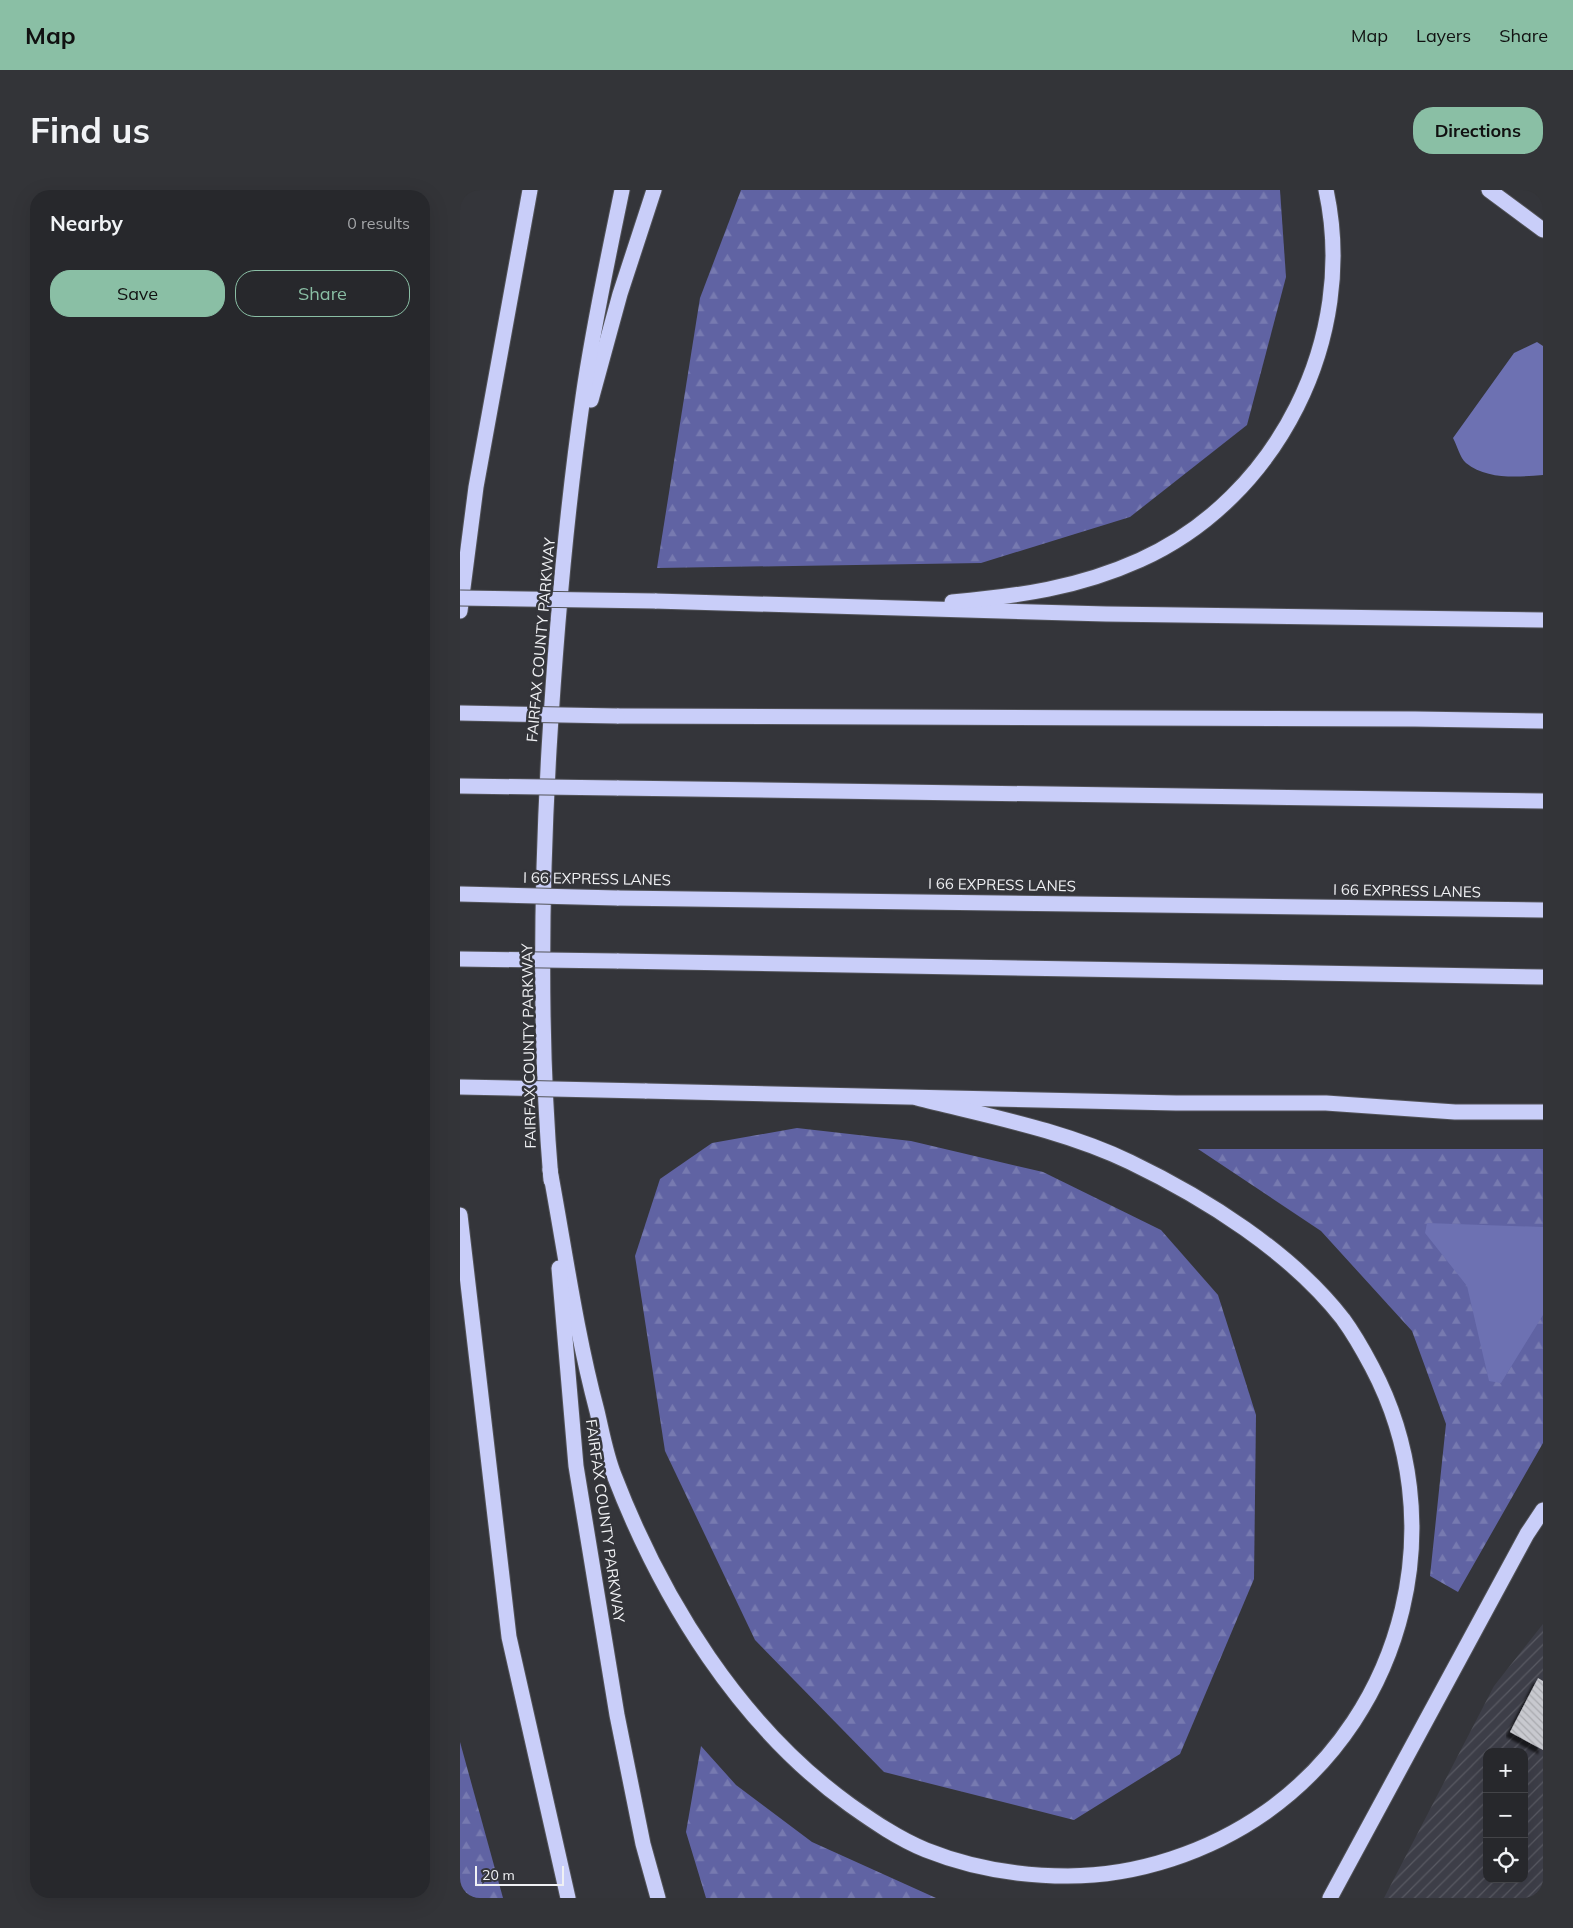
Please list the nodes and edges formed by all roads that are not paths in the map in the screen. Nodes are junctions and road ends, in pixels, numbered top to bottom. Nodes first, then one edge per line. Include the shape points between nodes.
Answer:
1 (530, 190) edge
2 (622, 190) edge
3 (654, 190) edge
4 (1326, 190) edge
5 (1490, 190) edge
6 (1543, 230) edge
7 (574, 459) junction
8 (460, 598) edge
9 (872, 609) junction
10 (460, 610) edge
11 (1543, 620) edge
12 (460, 713) edge
13 (1543, 722) edge
14 (460, 786) edge
15 (1543, 802) edge
16 (460, 894) edge
17 (1543, 910) edge
18 (460, 959) edge
19 (1543, 977) edge
20 (460, 1087) edge
21 (917, 1098) junction
22 (1543, 1112) edge
23 (550, 1170) junction
24 (460, 1215) edge
25 (1543, 1510) edge
26 (568, 1898) edge
27 (658, 1898) edge
28 (1330, 1898) edge

1 - 10 highway via 476,487
2 - 7 highway, FAIRFAX COUNTY PARKWAY via 583,394
3 - 7 highway via 620,294
4 - 9 highway via 1334,262 1330,310 1319,357 1280,439 1247,482 1216,511 1182,538 1110,573 1019,596
5 - 6 highway
7 - 23 highway, FAIRFAX COUNTY PARKWAY via 554,667 544,838 543,1004
8 - 9 highway, bridge
9 - 11 highway
12 - 13 highway, bridge
14 - 15 highway, bridge
16 - 17 highway, I 66 EXPRESS LANES, bridge
18 - 19 highway, bridge
20 - 21 highway, bridge
21 - 22 highway via 1326,1104 1455,1112
21 - 23 highway via 1050,1131 1128,1161 1212,1208 1276,1252 1338,1314 1384,1389 1395,1420 1411,1499 1411,1558 1401,1617 1379,1678 1349,1730 1310,1775 1242,1828 1168,1860 1111,1873 1037,1876 982,1868 928,1851 877,1824 827,1789 764,1728 684,1620 612,1471 584,1363
23 - 27 highway, FAIRFAX COUNTY PARKWAY via 576,1466 617,1715 643,1844
24 - 26 highway via 509,1637
25 - 28 highway

